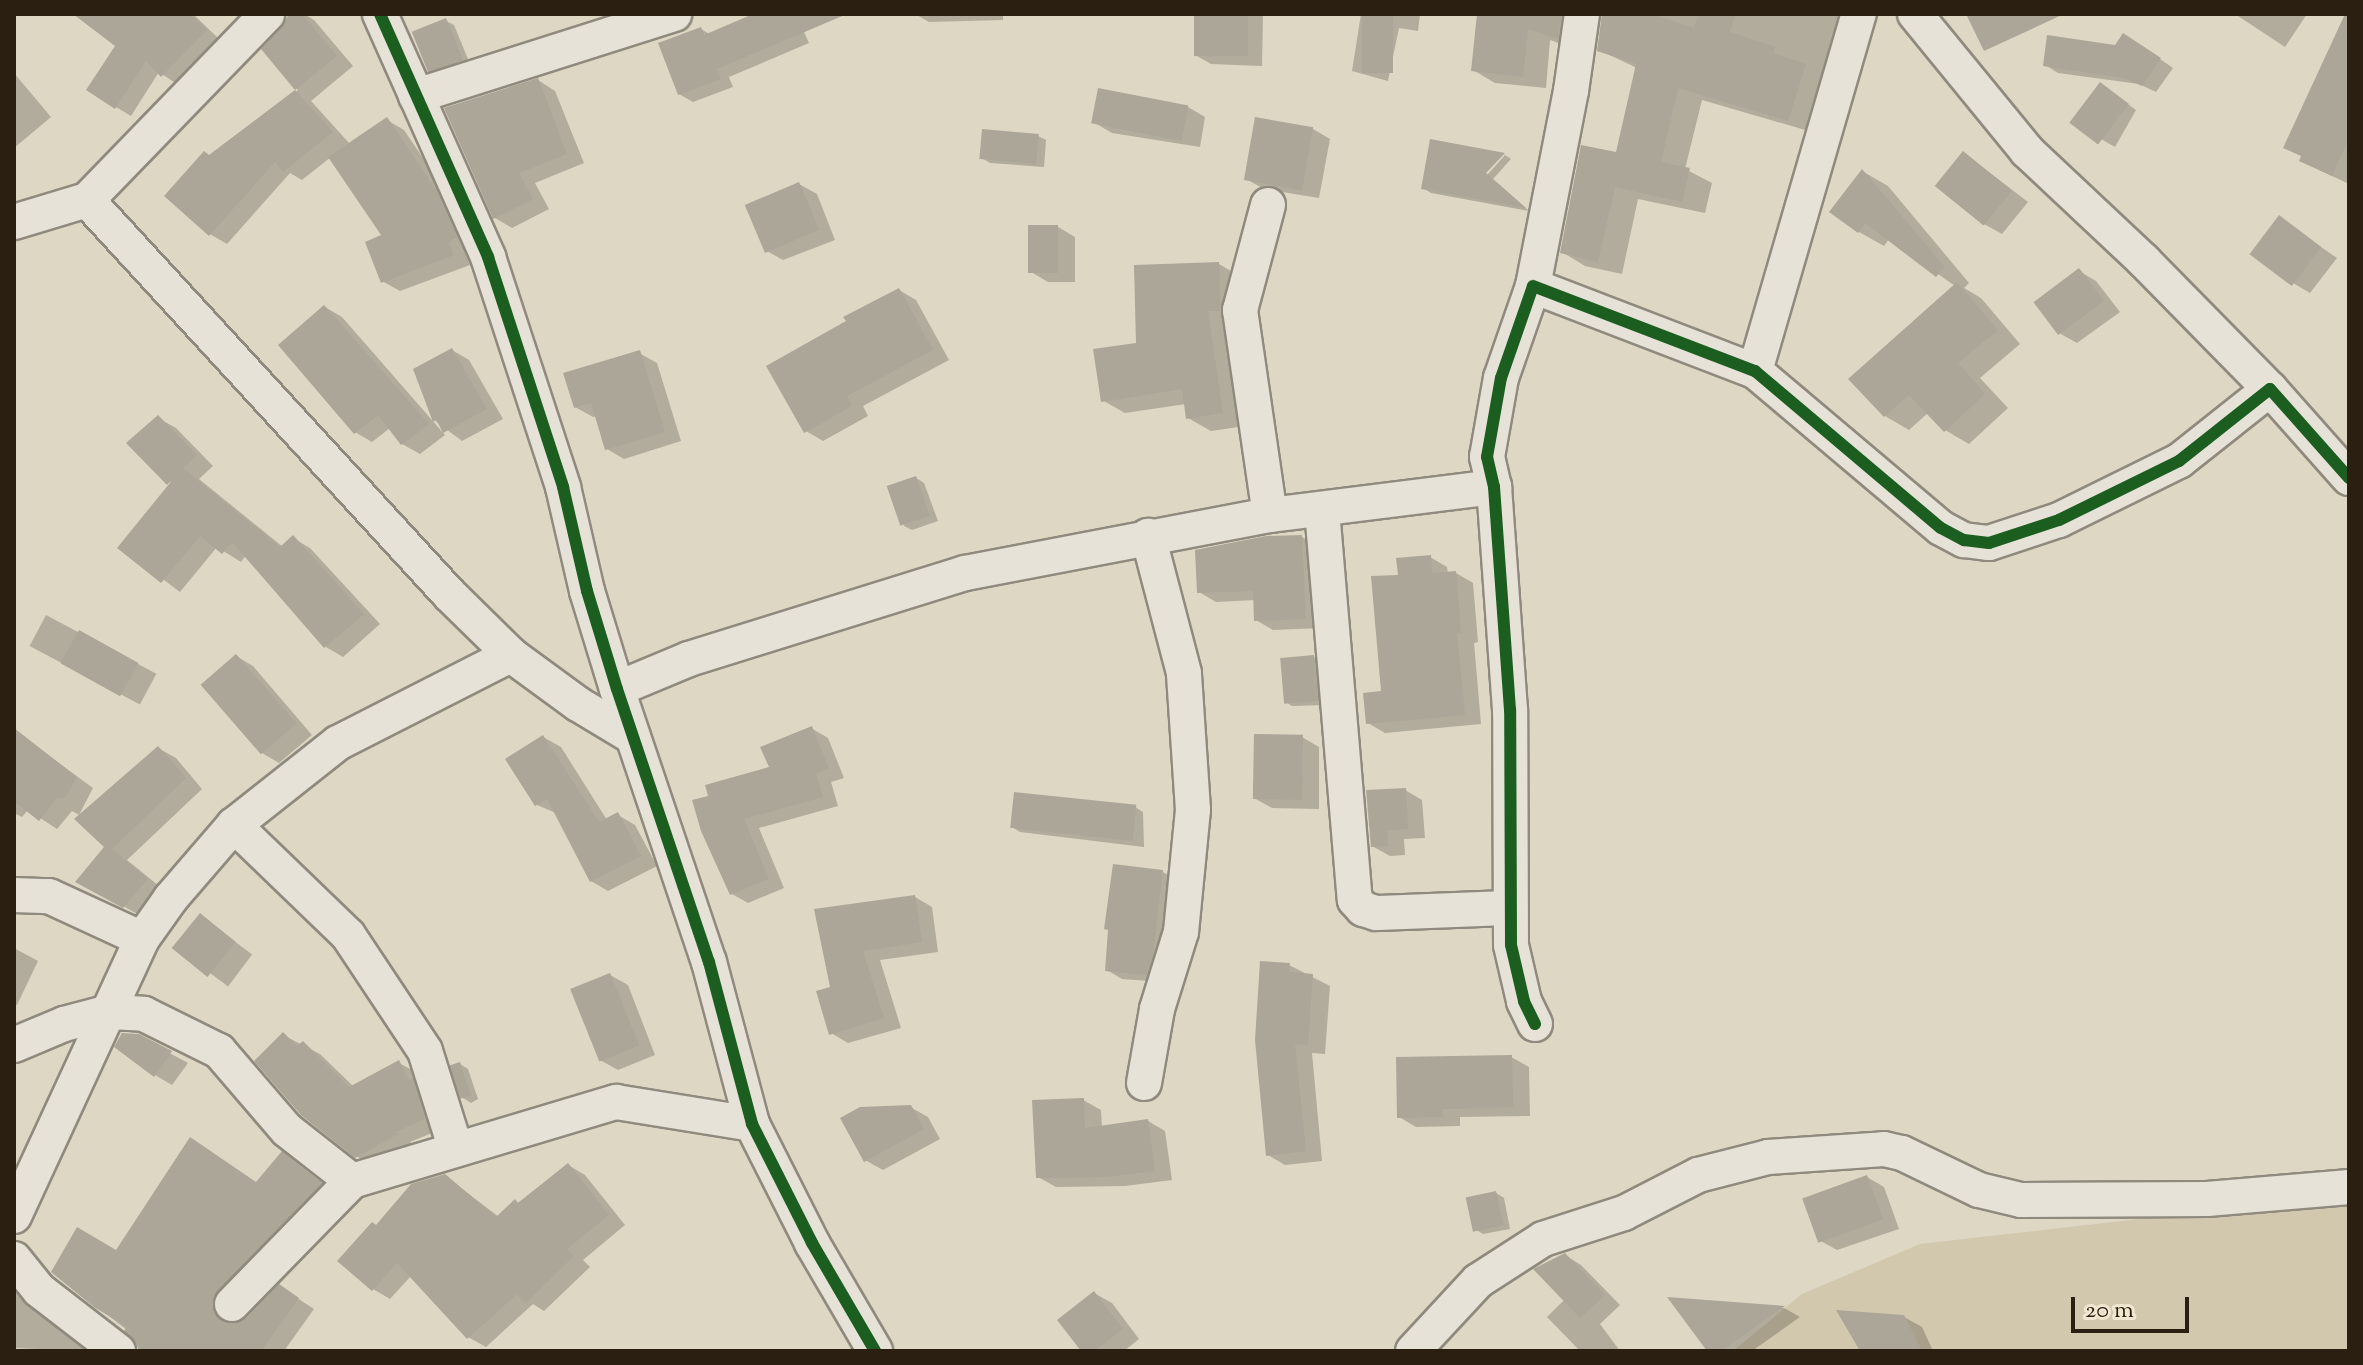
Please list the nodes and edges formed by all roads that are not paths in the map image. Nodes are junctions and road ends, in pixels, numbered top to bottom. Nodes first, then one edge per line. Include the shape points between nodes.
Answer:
1 (267, 14) edge
2 (380, 14) edge
3 (674, 14) edge
4 (1582, 14) edge
5 (1859, 14) edge
6 (1915, 14) edge
7 (416, 96) junction
8 (87, 200) junction
9 (1268, 205) dead end
10 (14, 222) edge
11 (1533, 286) junction
12 (1755, 371) junction
13 (2270, 389) junction
14 (2349, 478) edge
15 (1494, 487) junction
16 (1322, 510) junction
17 (1270, 515) junction
18 (1148, 536) junction
19 (511, 655) junction
20 (617, 689) junction
21 (633, 737) junction
22 (234, 825) junction
23 (14, 895) edge
24 (1509, 908) junction
25 (142, 939) junction
26 (109, 1012) junction
27 (1535, 1024) dead end
28 (14, 1045) edge
29 (1144, 1083) dead end
30 (752, 1124) junction
31 (455, 1147) junction
32 (352, 1181) junction
33 (2349, 1187) edge
34 (14, 1216) edge
35 (14, 1259) edge
36 (232, 1304) dead end
37 (118, 1351) edge
38 (875, 1351) edge
39 (1413, 1351) edge

1 - 8 street
2 - 7 street
3 - 7 street
4 - 11 street
5 - 12 street
6 - 13 street via 2027,151
7 - 20 street via 488,257 563,487
8 - 10 street
8 - 19 street
9 - 17 street via 1240,310
11 - 12 street
11 - 15 street via 1501,378 1487,444
12 - 13 street via 1941,528 1964,540 1989,543 2059,520 2179,461
13 - 14 street
15 - 16 street
15 - 24 street via 1510,710
16 - 17 street
16 - 24 street via 1355,900 1376,913
17 - 18 street
18 - 20 street via 965,573 704,654
18 - 29 street via 1184,673 1193,810 1181,932 1157,1009
19 - 21 street
19 - 22 street via 338,743
20 - 21 street
21 - 30 street via 709,962
22 - 25 street
22 - 31 street via 348,935 425,1051
23 - 25 street via 49,896
24 - 27 street via 1515,968
25 - 26 street
26 - 28 street
26 - 32 street via 144,1014 219,1051 287,1130
26 - 34 street
30 - 31 street via 616,1102
30 - 38 street
31 - 32 street
32 - 36 street
33 - 39 street via 2207,1199 2021,1200 1979,1190 1884,1149 1768,1157 1698,1175 1624,1213 1543,1239 1478,1281
35 - 37 street via 39,1290

